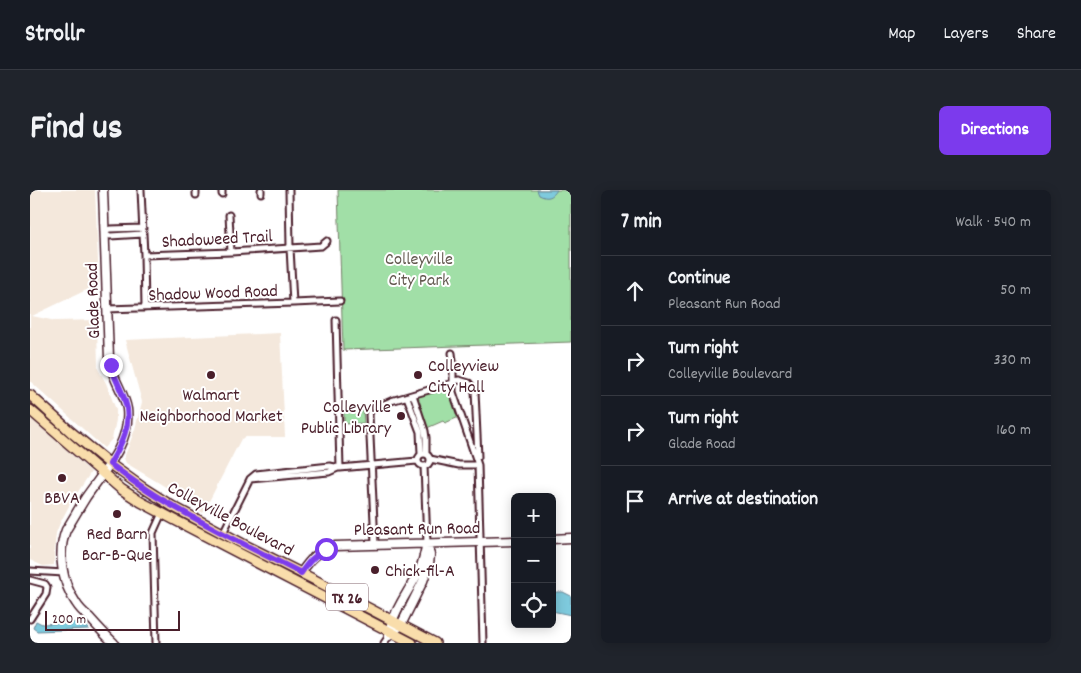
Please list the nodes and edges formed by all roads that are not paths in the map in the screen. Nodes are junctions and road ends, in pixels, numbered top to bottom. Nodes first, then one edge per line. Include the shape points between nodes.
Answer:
1 (103, 190) edge
2 (141, 190) edge
3 (289, 190) edge
4 (229, 215) dead end
5 (143, 228) junction
6 (104, 231) junction
7 (143, 234) junction
8 (327, 241) dead end
9 (290, 248) junction
10 (231, 252) junction
11 (144, 255) junction
12 (340, 300) dead end
13 (293, 304) junction
14 (145, 308) junction
15 (107, 309) junction
16 (336, 320) dead end
17 (452, 353) dead end
18 (453, 382) junction
19 (30, 395) edge
20 (410, 396) junction
21 (30, 410) edge
22 (425, 456) junction
23 (417, 461) junction
24 (110, 464) junction
25 (478, 465) junction
26 (371, 466) junction
27 (424, 466) junction
28 (340, 468) junction
29 (103, 474) junction
30 (162, 514) junction
31 (223, 533) junction
32 (571, 538) edge
33 (556, 539) edge
34 (511, 541) edge
35 (479, 542) junction
36 (427, 543) junction
37 (375, 544) junction
38 (30, 571) edge
39 (64, 573) junction
40 (301, 573) junction
41 (30, 580) edge
42 (30, 619) edge
43 (397, 623) junction
44 (389, 636) edge
45 (114, 643) edge
46 (156, 643) edge
47 (412, 643) edge
48 (435, 643) edge
49 (482, 643) edge

1 - 6 main road, Glade Road
2 - 5 street
3 - 9 street
4 - 10 street
5 - 6 street
5 - 7 street
6 - 7 street via 110,236
6 - 15 main road, Glade Road
7 - 11 street
8 - 9 street, Shadoweed Trail via 321,246
9 - 10 street, Shadoweed Trail
9 - 13 street
10 - 11 street, Shadoweed Trail
11 - 14 street
12 - 13 street, Shadow Wood Road
13 - 14 street, Shadow Wood Road
14 - 15 street, Shadow Wood Road
15 - 24 main road, Glade Road via 109,358 126,403 127,421 125,434
16 - 28 street
17 - 18 street
18 - 20 street
18 - 25 street via 453,392
18 - 25 street via 469,382 475,391
19 - 24 main road, Colleyville Boulevard / TX 26
20 - 22 street
20 - 26 street via 370,411
21 - 29 main road, Colleyville Boulevard / TX 26
22 - 23 street
22 - 25 street via 458,465
22 - 27 street via 428,465
23 - 26 street
23 - 27 street
24 - 29 main road, Glade Road
24 - 31 main road, Colleyville Boulevard / TX 26 via 172,506
25 - 35 street
26 - 28 street
26 - 37 street
27 - 36 street
28 - 31 street via 330,466 256,474 250,479
29 - 30 main road, Colleyville Boulevard / TX 26
29 - 39 main road, Glade Road via 64,536
30 - 44 main road, Colleyville Boulevard / TX 26
30 - 46 street via 153,533
31 - 40 main road, Colleyville Boulevard / TX 26
32 - 33 main road
34 - 35 main road, Pleasant Run Road
35 - 36 main road, Pleasant Run Road
35 - 49 street
36 - 37 main road, Pleasant Run Road
36 - 43 main road via 421,567
37 - 40 main road, Pleasant Run Road via 326,549 308,562
38 - 39 street
39 - 45 main road, Glade Road via 76,603
40 - 43 main road, Colleyville Boulevard / TX 26
41 - 42 street via 48,587
43 - 44 main road
43 - 48 main road, Colleyville Boulevard / TX 26
44 - 47 main road, Colleyville Boulevard / TX 26

